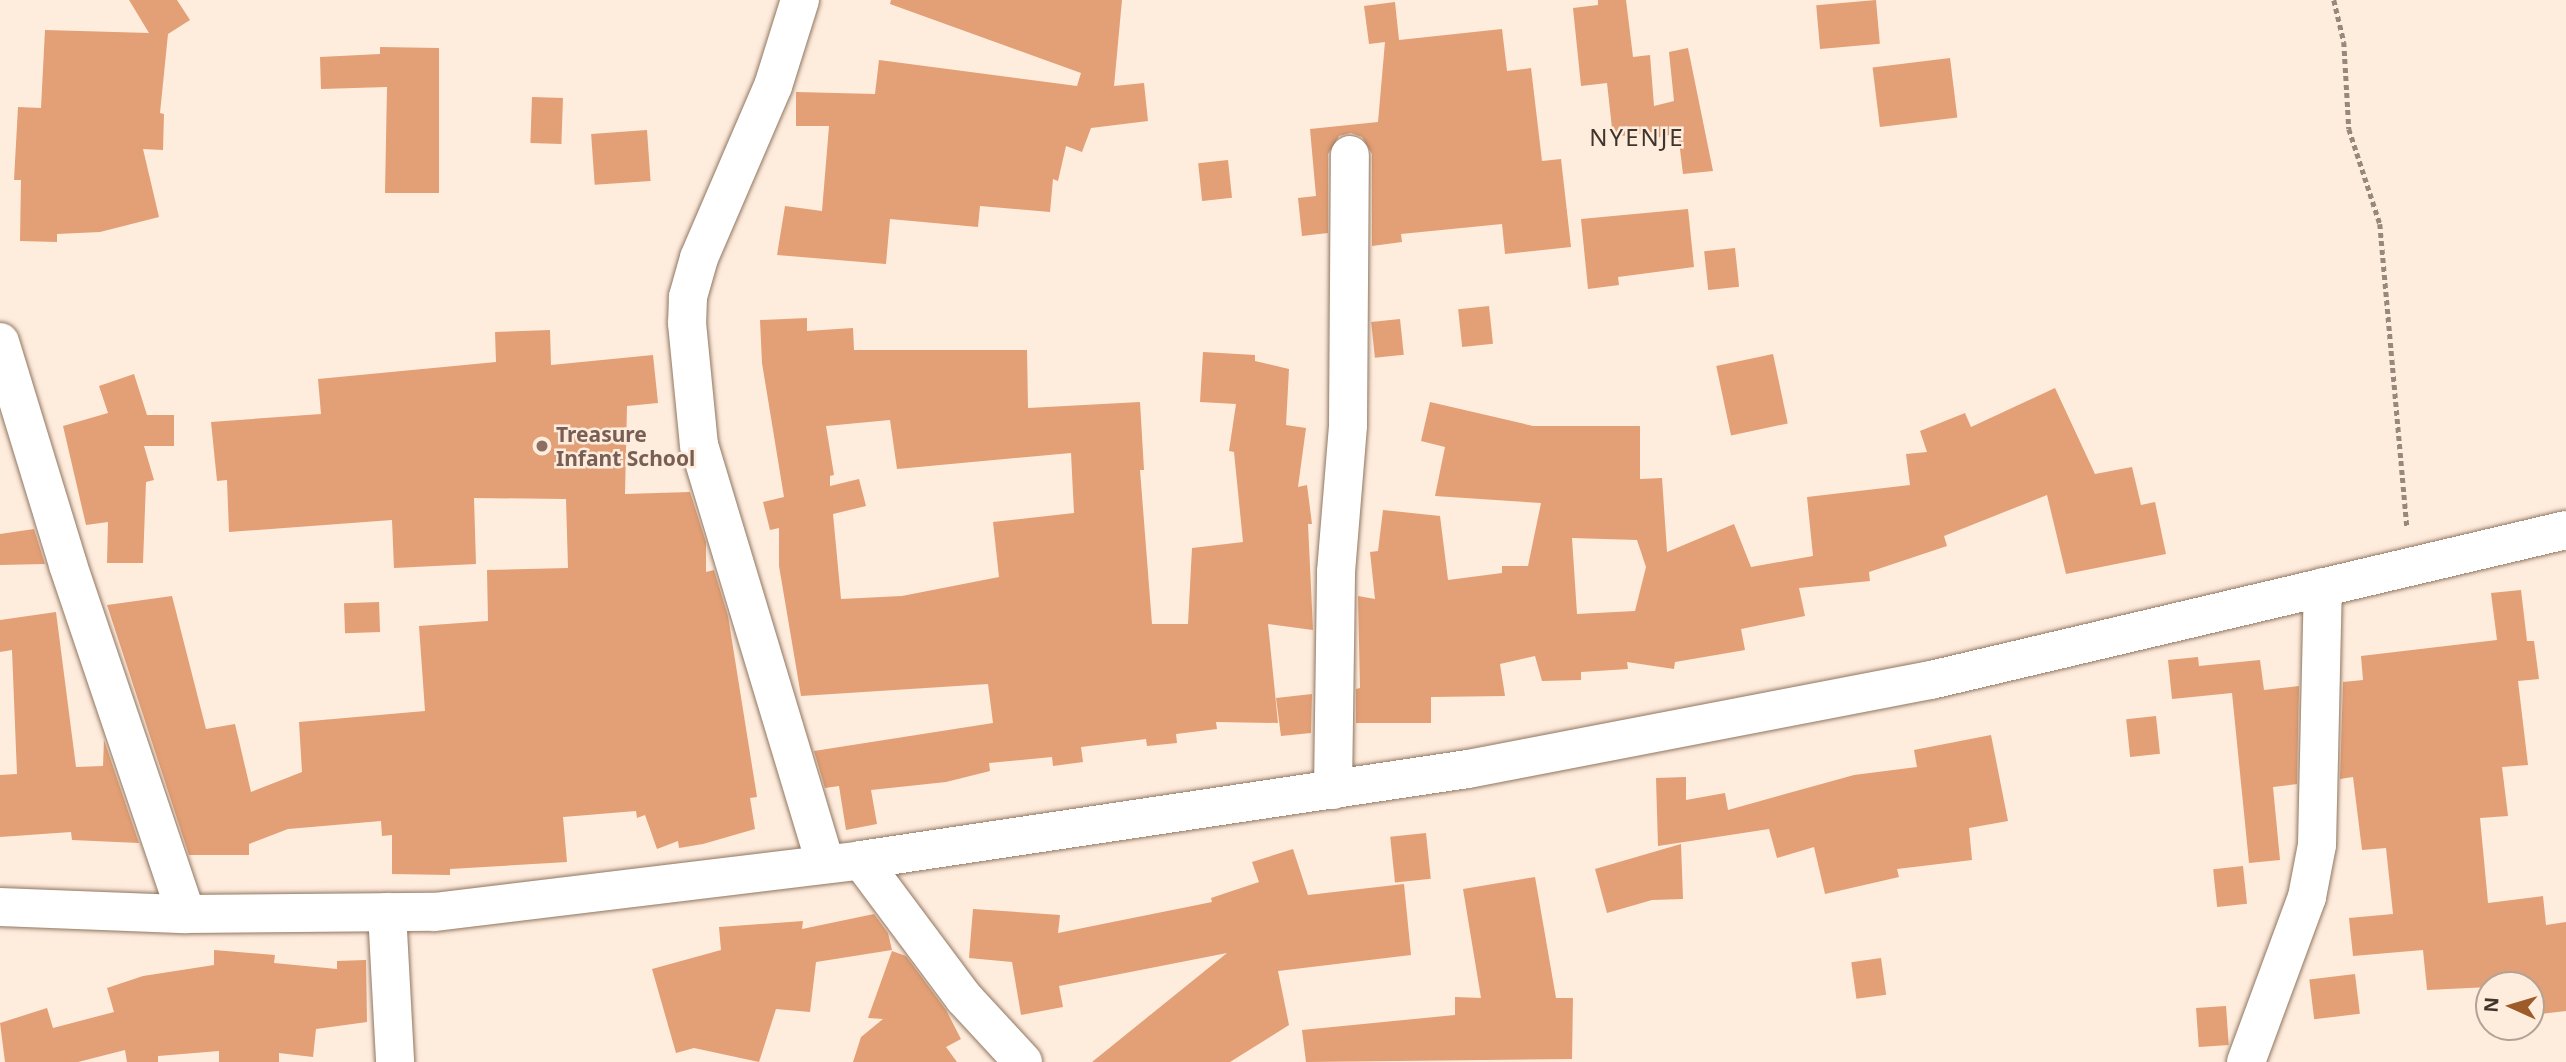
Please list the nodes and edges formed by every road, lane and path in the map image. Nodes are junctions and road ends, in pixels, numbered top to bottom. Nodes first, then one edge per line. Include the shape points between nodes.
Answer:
1 (800, 0) edge
2 (2334, 0) edge
3 (1350, 155) dead end
4 (0, 342) edge
5 (2566, 530) edge
6 (2411, 566) junction
7 (2323, 587) junction
8 (1333, 790) junction
9 (843, 862) junction
10 (0, 907) edge
11 (387, 912) junction
12 (186, 914) junction
13 (395, 1062) edge
14 (1023, 1062) edge
15 (2246, 1062) edge

1 - 9 street via 773,86 699,258 688,296 687,323 699,445
2 - 6 path via 2344,42 2349,129 2380,224
3 - 8 street via 1349,425 1336,572
4 - 12 street via 68,565
5 - 6 street
6 - 7 street
7 - 8 street via 1931,680
7 - 15 street via 2317,845 2307,897
8 - 9 street
9 - 11 street via 435,912
9 - 14 street
10 - 12 street
11 - 12 street
11 - 13 street

